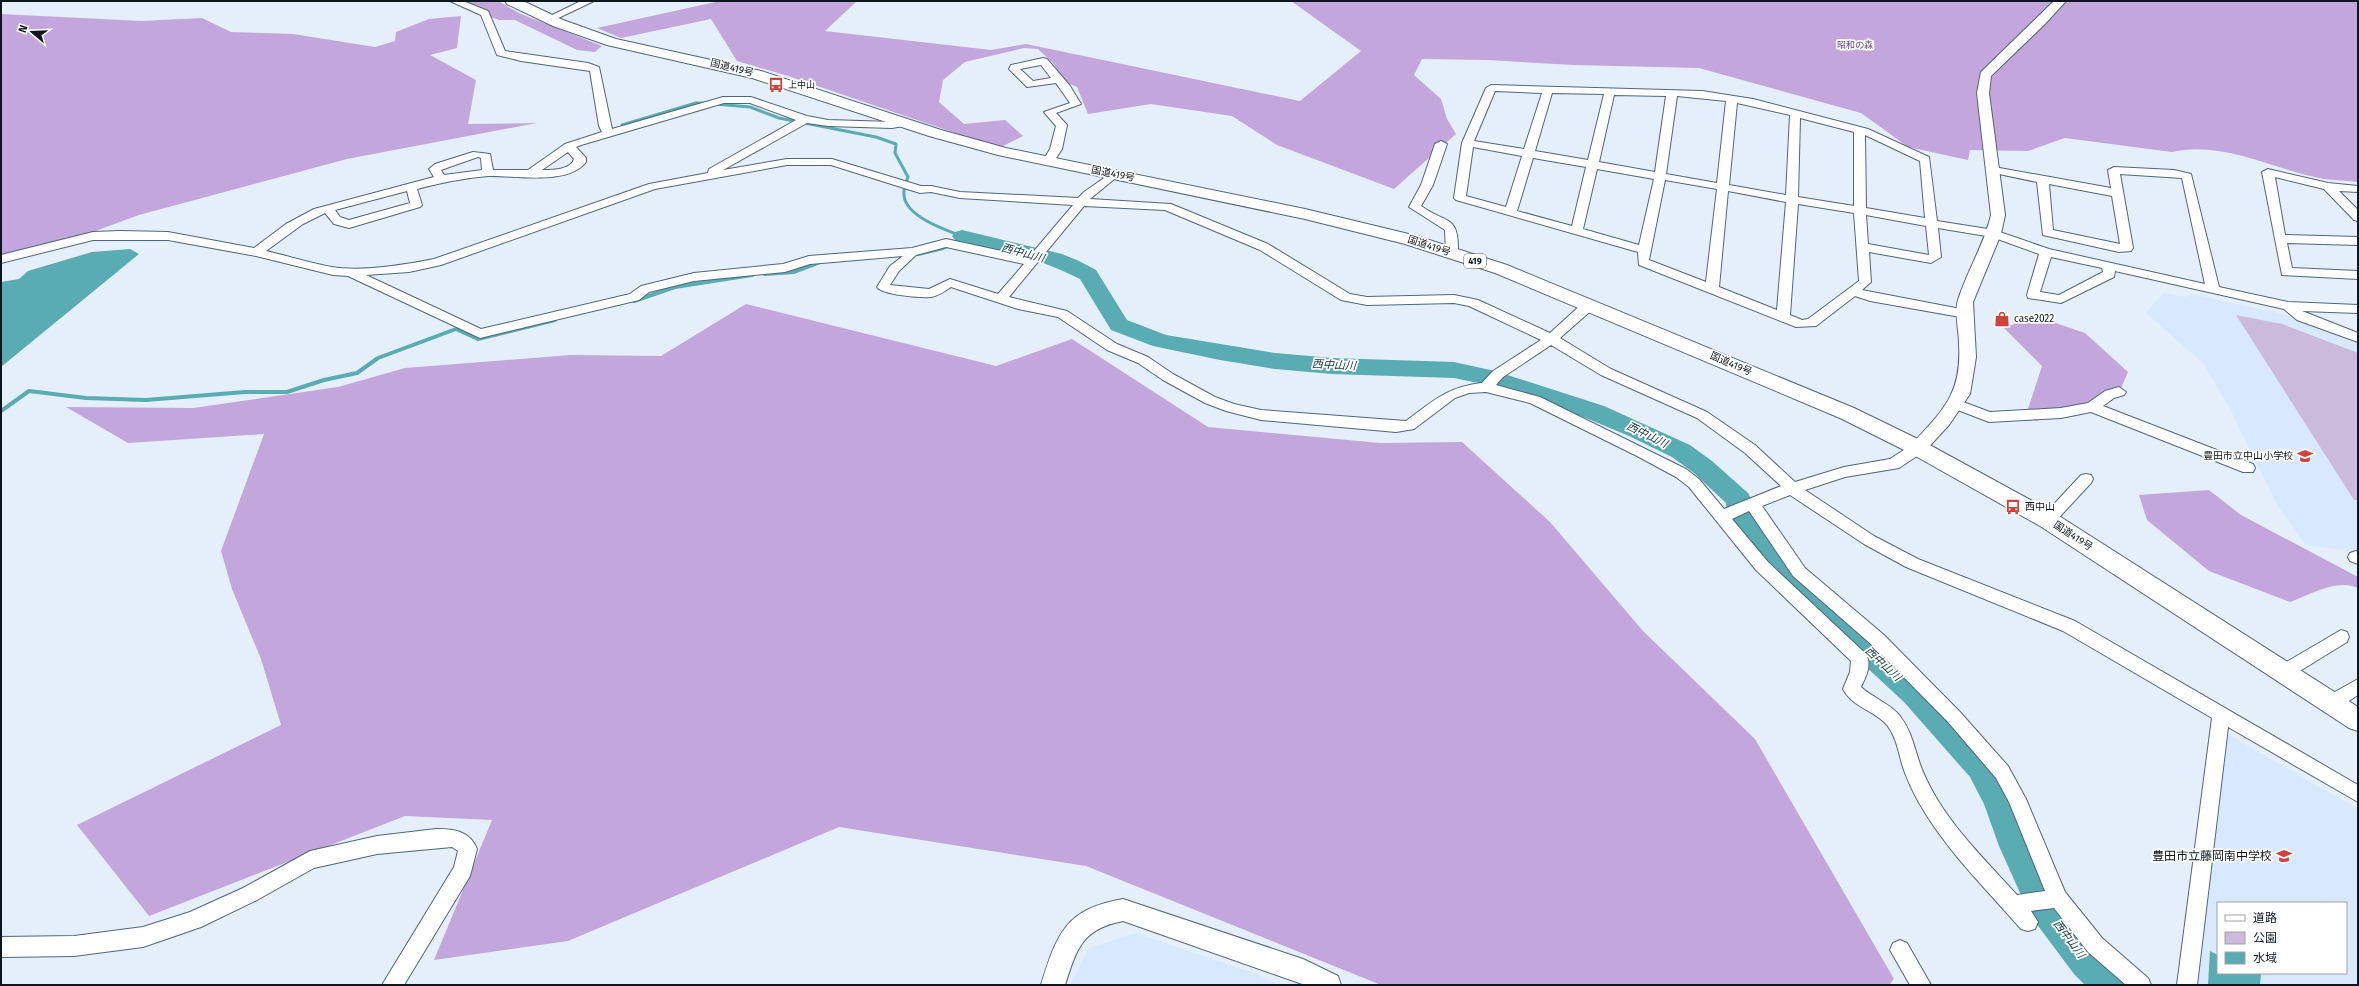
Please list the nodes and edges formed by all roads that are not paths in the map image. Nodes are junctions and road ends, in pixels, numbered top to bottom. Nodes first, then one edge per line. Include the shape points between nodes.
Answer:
1 (455, 1) edge
2 (512, 1) edge
3 (589, 1) edge
4 (2060, 1) edge
5 (549, 19) junction
6 (1058, 80) dead end
7 (1548, 90) junction
8 (1610, 92) junction
9 (1672, 93) junction
10 (1732, 99) junction
11 (1795, 113) junction
12 (804, 119) junction
13 (905, 123) junction
14 (1860, 130) junction
15 (609, 134) junction
16 (1468, 142) junction
17 (1441, 144) dead end
18 (569, 146) junction
19 (1529, 153) junction
20 (1049, 161) junction
21 (1594, 164) junction
22 (1994, 170) junction
23 (488, 173) junction
24 (531, 173) junction
25 (1114, 174) junction
26 (1660, 176) junction
27 (701, 177) junction
28 (441, 179) junction
29 (2043, 179) junction
30 (411, 186) junction
31 (2328, 186) junction
32 (1723, 187) junction
33 (2358, 189) edge
34 (2117, 193) junction
35 (1792, 199) junction
36 (1083, 200) junction
37 (328, 208) junction
38 (1860, 211) junction
39 (1511, 212) junction
40 (2358, 217) edge
41 (1932, 223) junction
42 (1577, 231) junction
43 (1994, 234) junction
44 (2280, 239) junction
45 (2358, 241) edge
46 (1863, 247) junction
47 (1644, 250) junction
48 (256, 252) junction
49 (912, 252) junction
50 (2046, 252) junction
51 (1452, 254) junction
52 (1036, 257) junction
53 (1, 259) edge
54 (2108, 267) junction
55 (351, 272) junction
56 (2358, 275) edge
57 (1712, 289) junction
58 (2213, 290) junction
59 (1852, 291) junction
60 (1001, 299) junction
61 (1589, 305) junction
62 (2288, 306) junction
63 (2358, 309) edge
64 (1966, 314) junction
65 (1784, 317) junction
66 (2358, 338) edge
67 (1551, 339) junction
68 (1487, 386) junction
69 (2119, 392) dead end
70 (1956, 404) junction
71 (2092, 407) junction
72 (1918, 448) junction
73 (2248, 468) dead end
74 (2086, 479) dead end
75 (1792, 488) junction
76 (1749, 506) junction
77 (1723, 516) junction
78 (2048, 520) junction
79 (2341, 638) dead end
80 (2284, 672) junction
81 (2358, 686) edge
82 (2330, 703) junction
83 (2222, 715) junction
84 (2358, 720) edge
85 (2358, 794) edge
86 (2055, 899) junction
87 (2018, 904) junction
88 (2028, 922) dead end
89 (1, 947) edge
90 (1900, 950) dead end
91 (392, 985) edge
92 (1053, 985) edge
93 (1329, 985) edge
94 (1921, 985) edge
95 (2141, 985) edge
96 (2187, 985) edge

1 - 15 street via 485,13 501,53 595,69 604,126
2 - 5 highway, 国道419号 / 419
3 - 5 street
4 - 22 street via 1985,75 1983,93
5 - 13 highway, 国道419号 / 419 via 612,42 740,69 779,80
6 - 20 street via 1068,87 1070,97 1076,104 1049,112 1062,125 1056,150
7 - 8 street
7 - 16 street via 1491,88
7 - 19 street
8 - 9 street
8 - 21 street
9 - 10 street
9 - 26 street
10 - 11 street
10 - 32 street
11 - 14 street
11 - 35 street
12 - 13 street via 855,125
12 - 15 street via 751,100 723,100
12 - 27 street
13 - 20 highway, 国道419号 / 419 via 1004,152
14 - 38 street
14 - 41 street via 1925,159
15 - 18 street via 592,137
16 - 19 street
16 - 39 street via 1460,198
17 - 51 street via 1427,185 1415,207 1421,213 1448,226 1452,231
18 - 24 street
18 - 24 street via 580,158 580,162 575,166 554,175
19 - 21 street
19 - 39 street
20 - 25 highway, 国道419号 / 419
21 - 26 street
21 - 42 street
22 - 29 street
22 - 43 street via 1998,215
23 - 24 street
23 - 28 street
23 - 28 street via 486,156 477,154 438,166 435,169
25 - 36 street
25 - 51 highway, 国道419号 / 419 via 1305,214 1411,240
26 - 32 street
26 - 47 street
27 - 36 street via 787,162 823,161 841,164 920,190 1019,199
27 - 55 street via 653,186 437,262 409,268
28 - 30 street
29 - 34 street
29 - 34 street via 2047,232 2126,248
30 - 37 street
30 - 37 street via 416,205 350,224 343,224 331,217
31 - 33 street
31 - 40 street
31 - 44 street via 2268,172
32 - 35 street
32 - 57 street
34 - 58 street via 2114,170 2187,176
35 - 38 street
35 - 65 street
36 - 52 street
36 - 67 street via 1167,207 1264,248 1346,297 1357,300 1454,299 1473,303
37 - 48 street via 312,213 297,222
38 - 41 street
38 - 46 street
39 - 42 street
41 - 43 street
41 - 46 street via 1935,258
42 - 47 street
43 - 50 street
43 - 64 street via 1966,302
44 - 45 street
44 - 56 street via 2286,272
46 - 59 street via 1864,282
47 - 57 street via 1643,262
48 - 53 street via 168,236 120,235 93,236
48 - 55 street via 333,271
49 - 52 street via 946,243
49 - 55 street via 810,260 785,268 694,277 645,289 634,297 480,334
49 - 60 street via 907,260 894,269 883,287 931,293 950,283
50 - 54 street
50 - 54 street via 2033,295 2061,299 2110,274
51 - 61 highway, 国道419号 / 419 via 1501,269
52 - 60 street
54 - 58 street
57 - 65 street
58 - 62 street
59 - 64 street via 1870,297
59 - 65 street via 1811,323 1801,324
60 - 68 street via 1062,314 1112,347 1143,360 1210,400 1261,415 1408,426 1450,395 1468,388
61 - 67 street
61 - 72 highway, 国道419号 / 419 via 1846,413
62 - 63 street
62 - 66 street via 2302,317
64 - 70 street via 1968,357 1962,394
67 - 68 street via 1498,374
67 - 75 street via 1606,372 1721,427 1750,449
68 - 77 street via 1535,400 1681,473 1703,491
69 - 71 street via 2110,394
70 - 71 street via 1989,416 2061,413
70 - 72 street
71 - 73 street
72 - 75 street via 1894,464 1844,472
72 - 78 highway, 国道419号 / 419
74 - 78 street
75 - 76 street
75 - 83 street via 1843,525 1888,550 1954,581 2069,626
76 - 77 street
76 - 86 street via 1799,572 1878,640 1954,717 2002,772 2017,799
77 - 87 street via 1762,566 1860,659 1859,672 1852,689 1867,703 1882,710 1902,732 1914,773 1931,806 1967,853
78 - 80 highway, 国道419号 / 419
79 - 80 street
80 - 82 highway, 国道419号 / 419
81 - 82 street
82 - 84 highway, 国道419号 / 419
83 - 85 street
83 - 96 street
86 - 87 street
86 - 95 street via 2095,945
87 - 88 street
89 - 91 street via 74,946 143,937 194,920 250,894 310,860 384,844 436,838 452,838 462,842 468,849 462,870
90 - 94 street
92 - 93 street via 1072,935 1081,925 1105,912 1123,910 1303,971

